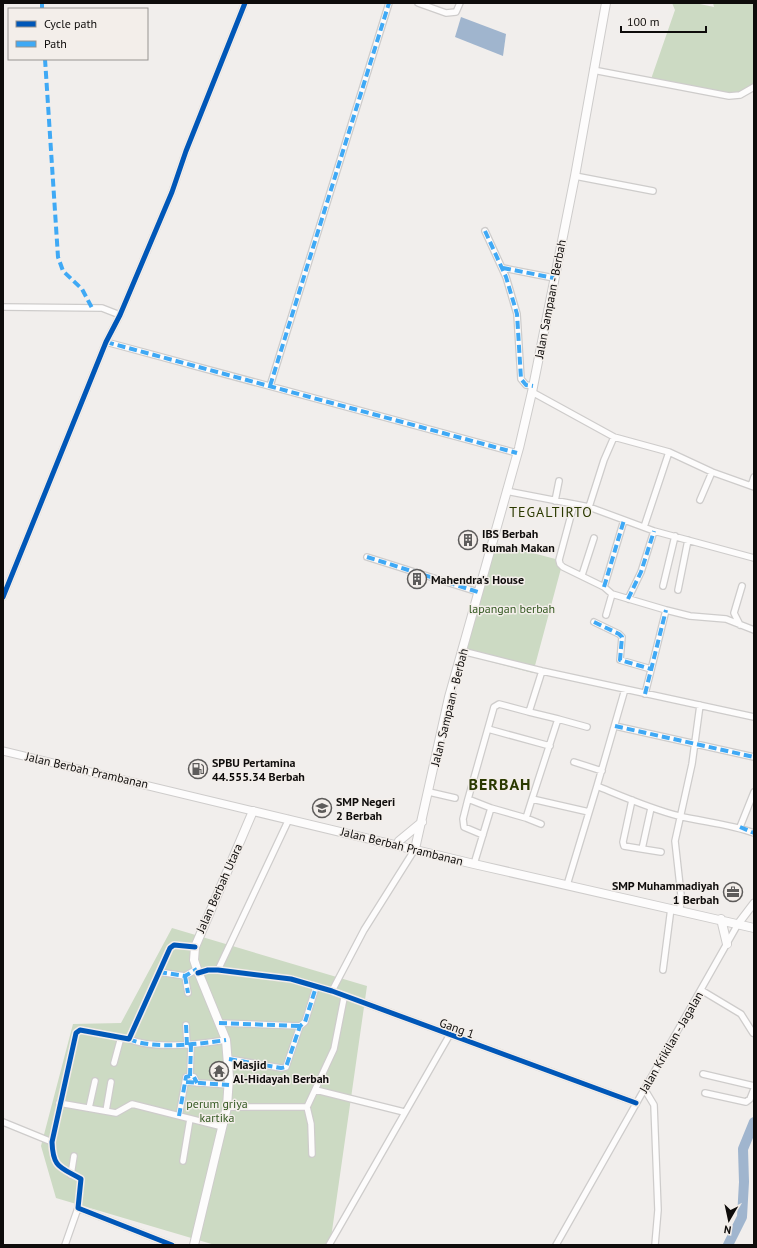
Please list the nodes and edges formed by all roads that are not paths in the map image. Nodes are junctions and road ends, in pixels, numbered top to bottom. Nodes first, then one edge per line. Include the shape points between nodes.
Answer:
1 (245, 3) edge
2 (389, 3) edge
3 (418, 3) edge
4 (460, 3) edge
5 (606, 3) edge
6 (593, 70) junction
7 (754, 87) edge
8 (575, 176) junction
9 (653, 191) dead end
10 (485, 231) dead end
11 (503, 268) junction
12 (554, 278) junction
13 (3, 307) edge
14 (120, 315) junction
15 (106, 342) junction
16 (270, 386) junction
17 (532, 389) junction
18 (614, 437) junction
19 (669, 452) junction
20 (517, 453) junction
21 (712, 472) junction
22 (754, 477) edge
23 (559, 481) dead end
24 (753, 487) edge
25 (506, 491) junction
26 (700, 500) dead end
27 (555, 501) junction
28 (574, 504) junction
29 (589, 507) junction
30 (624, 520) junction
31 (644, 527) junction
32 (654, 531) junction
33 (675, 536) junction
34 (594, 538) dead end
35 (688, 540) junction
36 (367, 557) dead end
37 (754, 558) edge
38 (582, 575) junction
39 (663, 586) dead end
40 (742, 586) dead end
41 (604, 587) junction
42 (678, 590) dead end
43 (478, 592) junction
44 (612, 594) junction
45 (3, 596) edge
46 (628, 599) junction
47 (666, 610) junction
48 (606, 614) dead end
49 (594, 622) dead end
50 (740, 625) junction
51 (754, 630) edge
52 (462, 650) junction
53 (651, 669) junction
54 (542, 672) junction
55 (625, 690) junction
56 (645, 694) junction
57 (700, 705) junction
58 (530, 712) junction
59 (754, 717) edge
60 (558, 719) junction
61 (615, 726) junction
62 (588, 727) dead end
63 (488, 729) junction
64 (694, 745) junction
65 (550, 746) junction
66 (3, 751) edge
67 (754, 757) edge
68 (574, 762) dead end
69 (602, 771) junction
70 (597, 786) junction
71 (429, 792) junction
72 (754, 792) edge
73 (455, 798) dead end
74 (468, 799) junction
75 (532, 799) junction
76 (632, 800) junction
77 (491, 808) junction
78 (651, 808) junction
79 (253, 810) junction
80 (589, 812) junction
81 (679, 816) junction
82 (526, 818) junction
83 (289, 819) junction
84 (422, 822) junction
85 (541, 824) dead end
86 (740, 827) junction
87 (754, 833) edge
88 (483, 835) junction
89 (398, 844) junction
90 (415, 849) junction
91 (642, 849) junction
92 (661, 852) dead end
93 (474, 864) junction
94 (566, 885) junction
95 (754, 903) edge
96 (671, 908) junction
97 (680, 910) junction
98 (722, 919) junction
99 (738, 924) junction
100 (754, 928) edge
101 (727, 944) junction
102 (195, 947) junction
103 (218, 970) junction
104 (663, 970) dead end
105 (197, 971) junction
106 (159, 972) junction
107 (185, 976) junction
108 (316, 987) junction
109 (701, 990) junction
110 (332, 992) junction
111 (188, 993) dead end
112 (344, 998) junction
113 (219, 1023) junction
114 (186, 1025) dead end
115 (300, 1026) junction
116 (754, 1034) edge
117 (449, 1036) junction
118 (121, 1037) junction
119 (129, 1038) junction
120 (226, 1040) junction
121 (189, 1045) junction
122 (229, 1059) junction
123 (114, 1062) dead end
124 (703, 1074) dead end
125 (190, 1076) junction
126 (95, 1081) dead end
127 (111, 1082) dead end
128 (186, 1082) junction
129 (197, 1083) junction
130 (229, 1085) junction
131 (754, 1087) edge
132 (316, 1090) junction
133 (644, 1090) junction
134 (705, 1094) dead end
135 (59, 1103) junction
136 (636, 1103) junction
137 (227, 1107) junction
138 (307, 1107) junction
139 (89, 1108) junction
140 (106, 1111) junction
141 (404, 1112) dead end
142 (179, 1116) junction
143 (190, 1119) junction
144 (3, 1122) edge
145 (223, 1127) junction
146 (52, 1142) junction
147 (312, 1154) dead end
148 (74, 1156) dead end
149 (183, 1161) dead end
150 (71, 1175) junction
151 (78, 1208) junction
152 (67, 1245) edge
153 (172, 1245) edge
154 (194, 1245) edge
155 (329, 1245) edge
156 (556, 1245) edge
157 (655, 1245) edge

1 - 14 street via 188,145 172,192
2 - 16 street
3 - 4 street via 450,14 456,12
5 - 6 main road, Jalan Sampaan - Berbah
6 - 7 street via 729,96 740,95
6 - 8 main road, Jalan Sampaan - Berbah
8 - 9 street
8 - 12 main road, Jalan Sampaan - Berbah
10 - 11 street
11 - 12 street
11 - 17 street via 518,319 521,379
12 - 17 main road, Jalan Sampaan - Berbah
13 - 14 street via 86,308 109,310
14 - 15 street
15 - 16 street
15 - 45 street
16 - 20 street
17 - 18 street
17 - 20 main road, Jalan Sampaan - Berbah
18 - 19 street
18 - 29 street
19 - 21 street
19 - 31 street
20 - 25 main road, Jalan Sampaan - Berbah
21 - 24 street
21 - 26 street
22 - 24 street
23 - 27 street
25 - 27 street
25 - 43 main road, Jalan Sampaan - Berbah
27 - 28 street
28 - 29 street
28 - 38 street via 559,560 563,567
29 - 30 street
30 - 31 street
30 - 41 street
31 - 32 street
32 - 33 street
32 - 46 street via 641,572
33 - 35 street
33 - 39 street
34 - 38 street
35 - 37 street
35 - 42 street
36 - 43 street
38 - 41 street
40 - 50 street via 734,613
41 - 44 street
43 - 52 main road, Jalan Sampaan - Berbah
44 - 46 street
44 - 48 street
46 - 47 street
47 - 50 street via 690,616 716,617
47 - 53 street
49 - 53 street via 621,636 623,640 620,660
50 - 51 street
52 - 54 street
52 - 71 main road, Jalan Sampaan - Berbah
53 - 56 street
54 - 55 street
54 - 58 street
55 - 56 street
55 - 61 street
56 - 57 street
57 - 59 street
57 - 64 street
58 - 60 street
58 - 63 street via 497,704
60 - 62 street
60 - 65 street
61 - 64 street
61 - 69 street
63 - 65 street
63 - 74 street
64 - 67 street
64 - 81 street
65 - 75 street
66 - 79 street, Jalan Berbah Prambanan
68 - 69 street
69 - 70 street
70 - 76 street
70 - 80 street
71 - 73 street
71 - 84 main road, Jalan Sampaan - Berbah
72 - 86 street
74 - 77 street
74 - 88 street via 463,819 464,827
75 - 80 street
75 - 82 street
76 - 78 street
76 - 91 street via 623,844
77 - 82 street
77 - 88 street
78 - 81 street
78 - 91 street
79 - 83 main road, Jalan Berbah Prambanan
79 - 102 main road, Jalan Berbah Utara
80 - 94 street
81 - 86 street
81 - 97 street via 674,841 681,895
82 - 85 street
83 - 89 main road, Jalan Berbah Prambanan
83 - 103 street
84 - 89 main road
84 - 90 main road, Jalan Sampaan - Berbah
86 - 87 street
88 - 93 street
89 - 90 main road, Jalan Berbah Prambanan
90 - 93 main road, Jalan Berbah Prambanan
90 - 110 street via 364,930
91 - 92 street
93 - 94 main road, Jalan Berbah Prambanan
94 - 96 main road, Jalan Berbah Prambanan
95 - 99 street
96 - 97 main road, Jalan Berbah Prambanan
96 - 104 street
97 - 98 main road, Jalan Berbah Prambanan
98 - 99 main road, Jalan Berbah Prambanan
98 - 101 main road
99 - 100 main road, Jalan Berbah Prambanan
99 - 101 street, Jalan Krikilan - Jagalan
101 - 109 street, Jalan Krikilan - Jagalan
102 - 105 main road, Jalan Berbah Utara via 194,960
102 - 106 street via 172,946
103 - 105 street, Gang 1
103 - 108 street, Gang 1 via 263,974
105 - 107 street
105 - 113 main road, Jalan Berbah Utara
106 - 107 street
106 - 119 street
107 - 111 street
108 - 110 street, Gang 1
108 - 115 street via 305,1022
109 - 116 street via 741,1014
109 - 133 street, Jalan Krikilan - Jagalan
110 - 112 street, Gang 1
112 - 117 street, Gang 1
112 - 132 street via 334,1049
113 - 115 street
113 - 120 main road, Jalan Berbah Utara
114 - 121 street
115 - 122 street via 286,1067
117 - 136 street, Gang 1
117 - 155 street
118 - 119 street
118 - 123 street
118 - 135 street via 77,1031
119 - 121 street via 146,1044
120 - 121 street
120 - 122 main road, Jalan Berbah Utara
121 - 125 street
122 - 130 main road, Jalan Berbah Utara
124 - 131 street
125 - 128 street via 186,1077
125 - 129 street via 196,1078
126 - 139 street
127 - 140 street
128 - 129 street
128 - 142 street
129 - 130 street
130 - 137 main road, Jalan Berbah Utara
131 - 134 street via 750,1099 746,1102
132 - 138 street
132 - 141 street
133 - 136 street, Jalan Krikilan - Jagalan
133 - 157 street via 654,1105 658,1210
135 - 139 street
135 - 146 street
136 - 156 street, Jalan Krikilan - Jagalan
137 - 138 street
137 - 145 main road, Jalan Berbah Utara
138 - 147 street via 311,1124
139 - 140 street
140 - 142 street via 120,1112 132,1104
142 - 143 street
143 - 145 street
143 - 149 street
144 - 146 street
145 - 154 main road, Jalan Berbah Utara
146 - 150 street via 53,1155 64,1171
148 - 150 street
150 - 151 street via 82,1181
151 - 152 street
151 - 153 street

